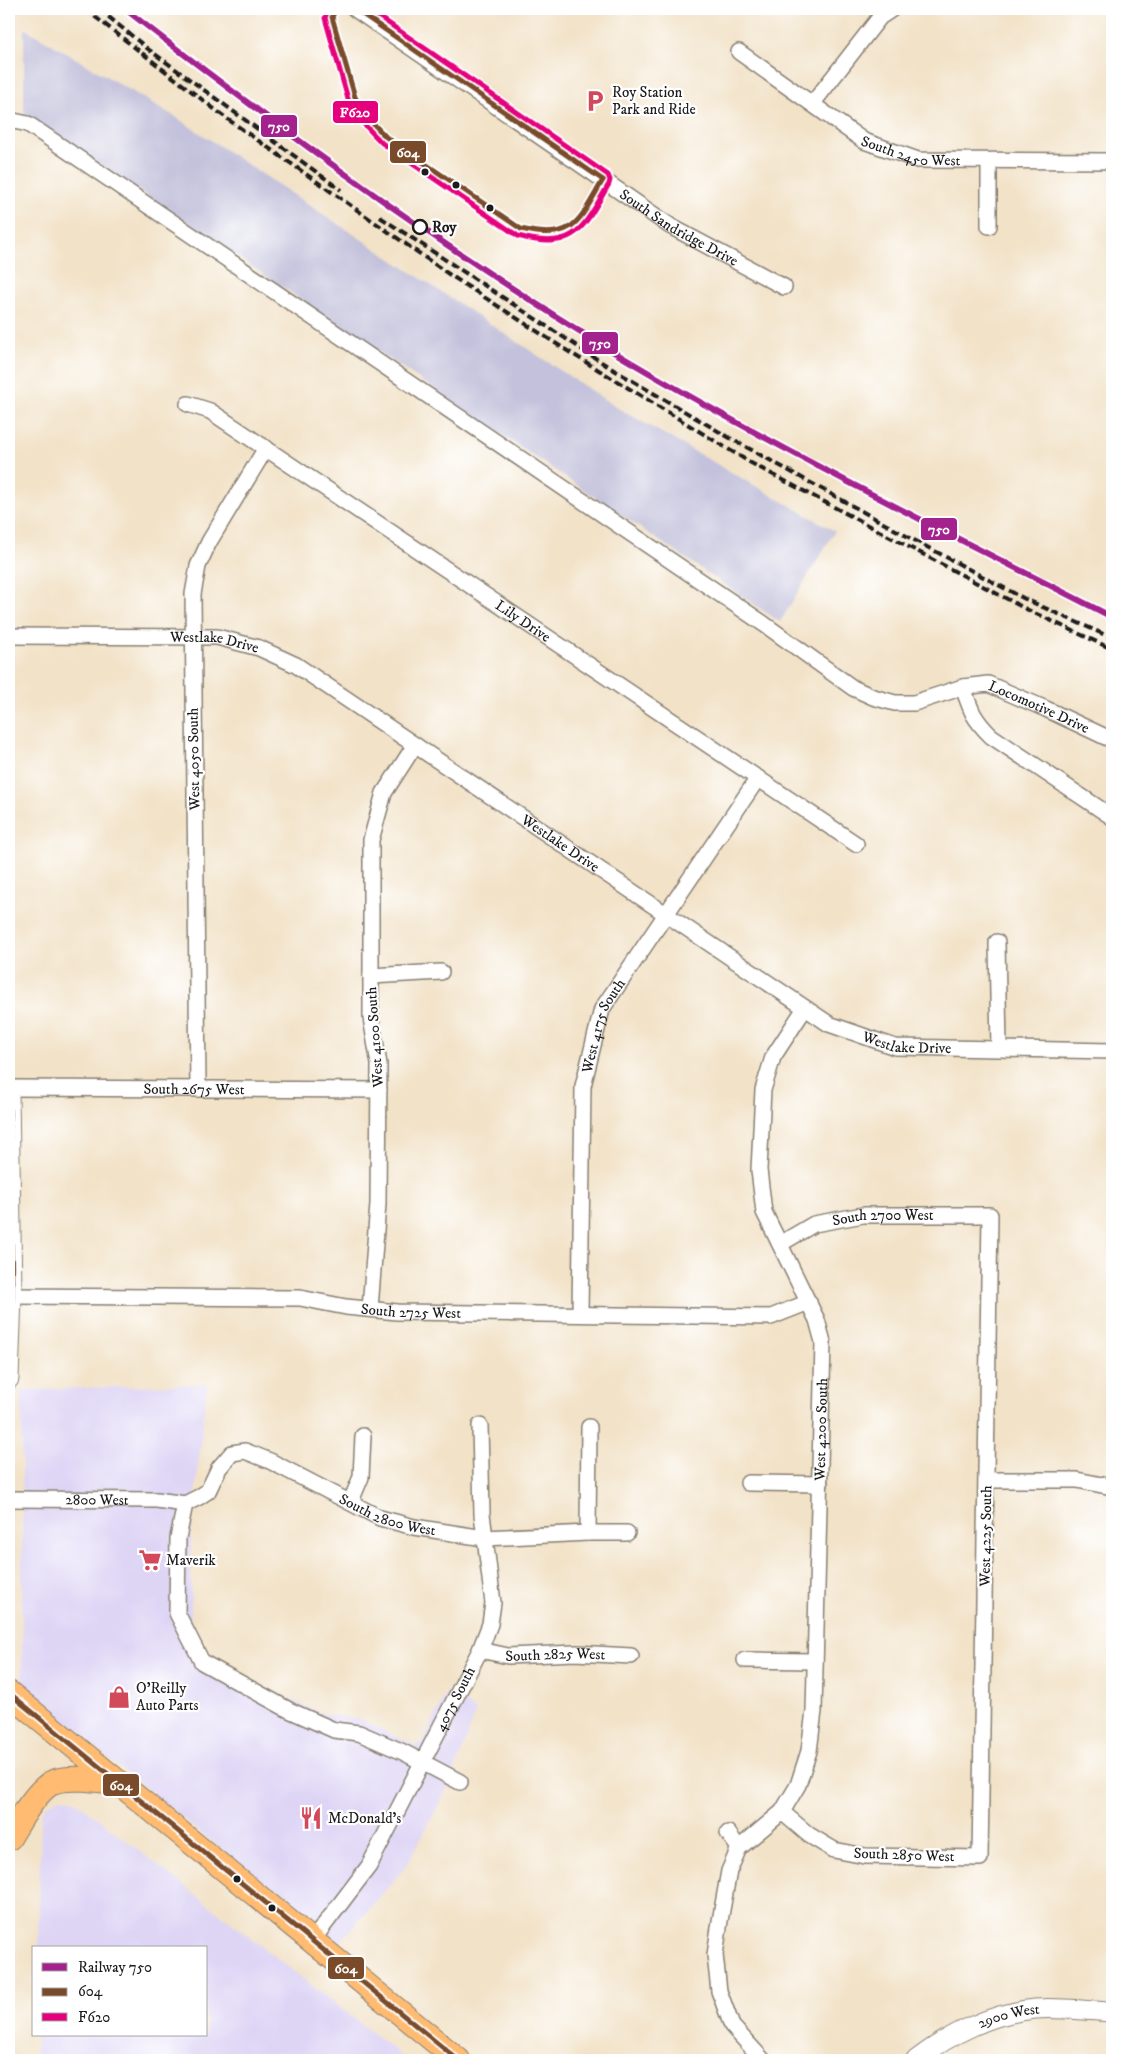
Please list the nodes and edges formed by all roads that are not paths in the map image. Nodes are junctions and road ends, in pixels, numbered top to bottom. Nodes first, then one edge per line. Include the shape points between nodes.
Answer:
1 (355, 9) edge
2 (892, 9) edge
3 (739, 52) dead end
4 (813, 103) junction
5 (9, 120) edge
6 (989, 161) junction
7 (1112, 161) edge
8 (989, 226) dead end
9 (784, 287) dead end
10 (188, 404) dead end
11 (266, 448) junction
12 (9, 636) edge
13 (192, 637) junction
14 (963, 687) junction
15 (1112, 740) edge
16 (415, 745) junction
17 (758, 778) junction
18 (1112, 817) edge
19 (856, 844) dead end
20 (667, 915) junction
21 (997, 942) dead end
22 (441, 972) dead end
23 (371, 976) junction
24 (805, 1008) junction
25 (999, 1048) junction
26 (1112, 1051) edge
27 (9, 1088) edge
28 (198, 1089) junction
29 (379, 1090) junction
30 (9, 1092) edge
31 (990, 1215) joint
32 (780, 1244) junction
33 (12, 1296) junction
34 (808, 1302) junction
35 (370, 1309) junction
36 (580, 1314) junction
37 (9, 1379) edge
38 (480, 1426) dead end
39 (589, 1427) dead end
40 (363, 1436) dead end
41 (987, 1480) junction
42 (748, 1483) dead end
43 (820, 1484) junction
44 (1112, 1486) edge
45 (9, 1499) edge
46 (351, 1502) junction
47 (185, 1504) junction
48 (588, 1533) junction
49 (626, 1533) dead end
50 (484, 1538) junction
51 (480, 1650) junction
52 (631, 1656) dead end
53 (745, 1660) dead end
54 (815, 1661) junction
55 (9, 1694) edge
56 (423, 1763) junction
57 (460, 1782) dead end
58 (118, 1783) junction
59 (782, 1812) junction
60 (728, 1833) dead end
61 (9, 1838) edge
62 (739, 1848) junction
63 (980, 1858) joint
64 (312, 1941) junction
65 (1112, 2012) edge
66 (458, 2060) edge
67 (762, 2060) edge
68 (916, 2060) edge

1 - 9 street, South Sandridge Drive via 670,226
2 - 4 street via 880,17
3 - 4 street, South 2450 West
4 - 6 street, South 2450 West via 864,142 918,160
5 - 14 street, Locomotive Drive via 28,124 764,624 853,688 873,697 905,703
6 - 7 street, South 2450 West
6 - 8 street
10 - 11 street, Lily Drive via 210,411
11 - 13 street, West 4050 South via 198,566 193,594
11 - 17 street, Lily Drive
12 - 13 street, Westlake Drive
13 - 16 street, Westlake Drive via 218,637 259,648 296,666
13 - 28 street, West 4050 South
14 - 15 street, Locomotive Drive via 988,684
14 - 18 street via 977,723 991,736
16 - 20 street, Westlake Drive
16 - 23 street, West 4100 South via 384,794 371,840
17 - 19 street, Lily Drive
17 - 20 street, West 4175 South
20 - 24 street, Westlake Drive
20 - 36 street, West 4175 South via 602,1009 583,1086
21 - 25 street
22 - 23 street
23 - 29 street, West 4100 South via 371,1018 379,1064
24 - 25 street, Westlake Drive via 829,1024 895,1047
24 - 32 street, West 4200 South via 773,1057 763,1090 759,1170 764,1212
25 - 26 street, Westlake Drive
27 - 28 street, South 2675 West
28 - 29 street, South 2675 West
29 - 35 street, West 4100 South via 378,1204
30 - 33 street
31 - 32 street, South 2700 West via 863,1215 814,1224
31 - 41 street, West 4225 South
32 - 34 street, West 4200 South
33 - 35 street, South 2725 West via 300,1298
33 - 37 street
34 - 36 street, South 2725 West via 771,1317
34 - 43 street, West 4200 South via 823,1342
35 - 36 street, South 2725 West
38 - 50 street, 4075 South
39 - 48 street
40 - 46 street via 361,1477
41 - 44 street via 1077,1480
41 - 63 street, West 4225 South
42 - 43 street
43 - 54 street, West 4200 South
45 - 47 street, 2800 West via 157,1500
46 - 47 street, South 2800 West via 245,1451 232,1453 219,1468 208,1491
46 - 50 street, South 2800 West via 380,1518
47 - 56 street via 178,1538 177,1612 202,1662 289,1710 334,1730 359,1733
48 - 49 street, South 2800 West
48 - 50 street, South 2800 West
50 - 51 street, 4075 South via 493,1603 490,1624
51 - 52 street, South 2825 West via 508,1656 575,1653
51 - 56 street, 4075 South
53 - 54 street
54 - 59 street, West 4200 South via 809,1751 798,1785
55 - 58 main road
56 - 57 street
56 - 64 street, 4075 South via 369,1866
58 - 61 main road via 86,1778 52,1782 29,1806
58 - 64 main road
59 - 62 street, West 4200 South
59 - 63 street, South 2850 West via 809,1835 834,1850 865,1856
60 - 62 street
62 - 67 street, West 4200 South via 729,1871 716,1955 719,1991 732,2026
64 - 66 main road
65 - 68 street, 2900 West via 1035,2009 999,2016 957,2032

